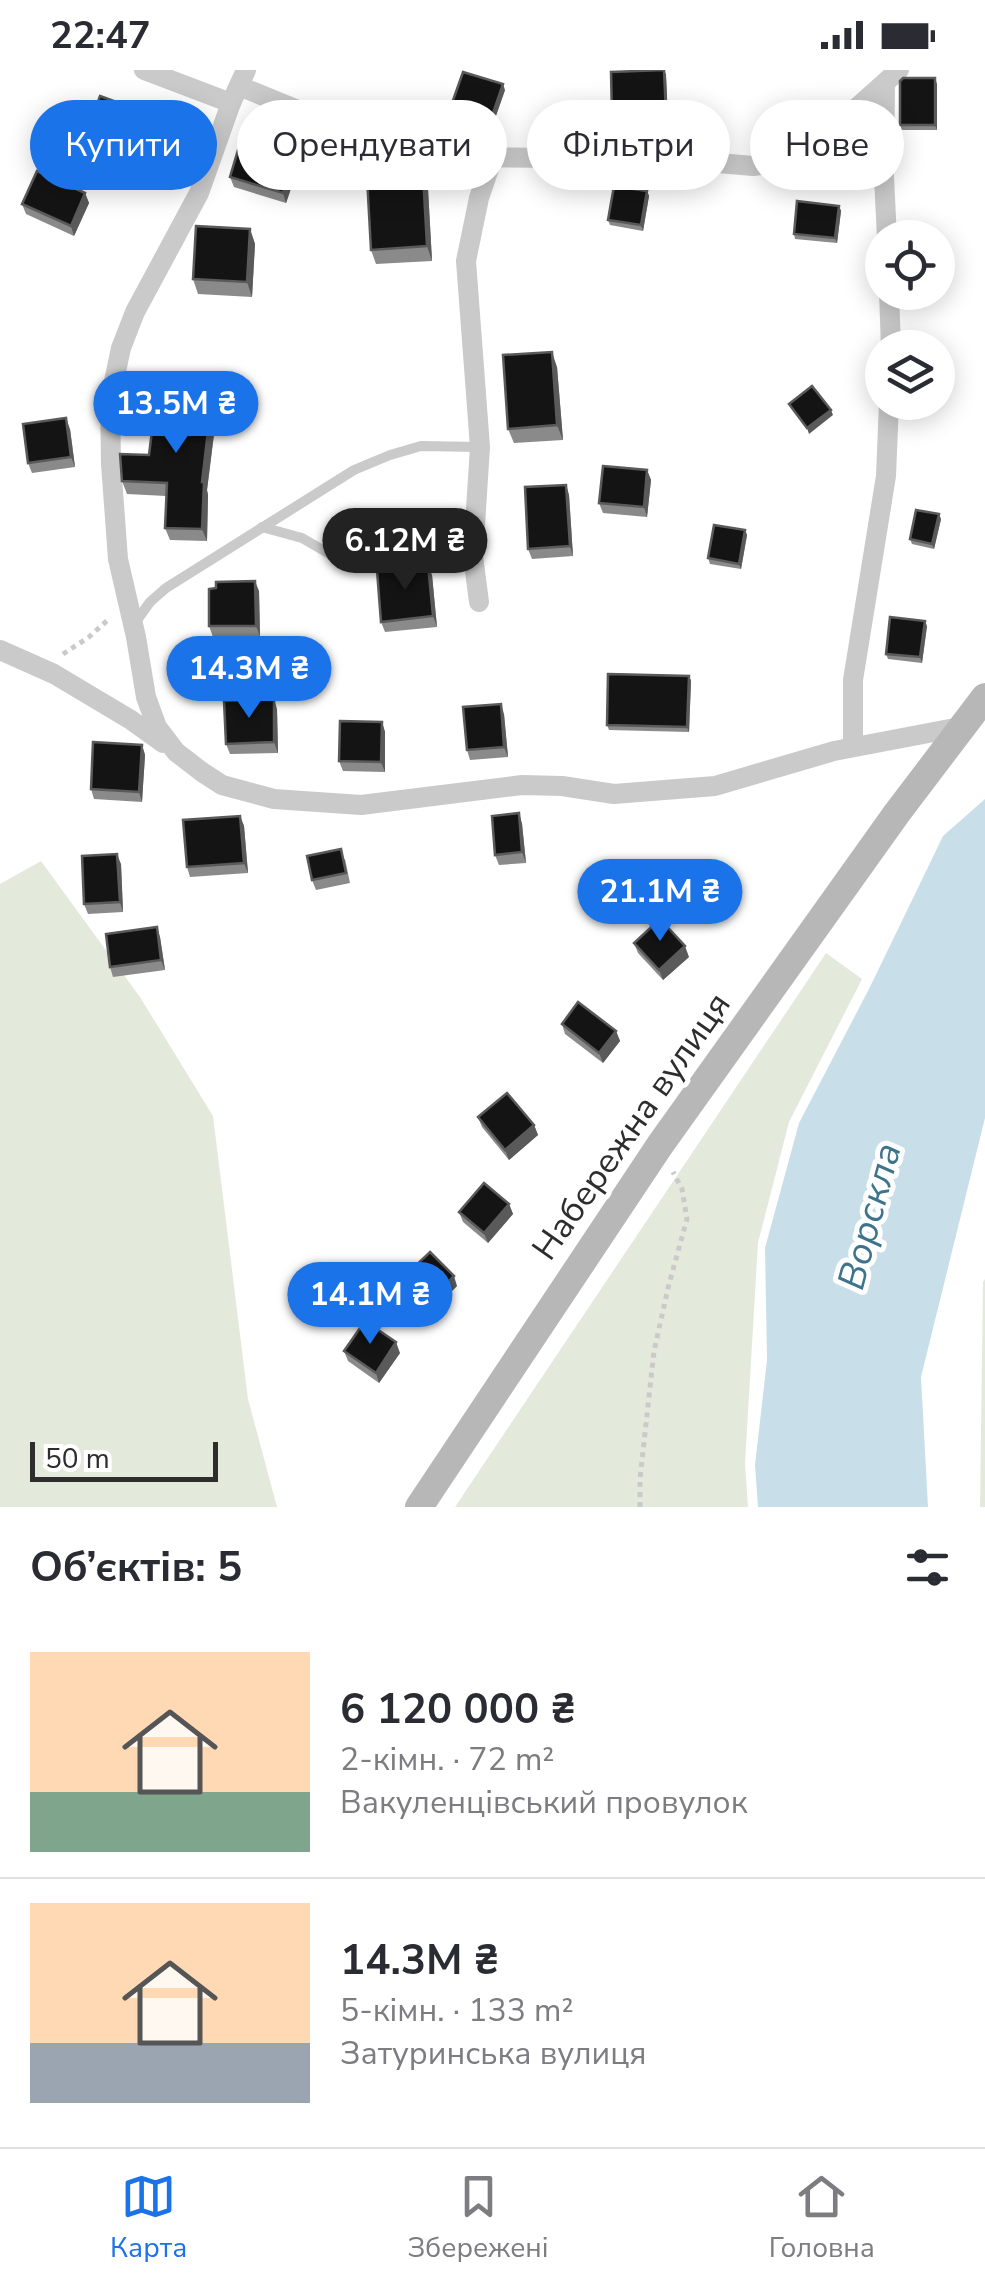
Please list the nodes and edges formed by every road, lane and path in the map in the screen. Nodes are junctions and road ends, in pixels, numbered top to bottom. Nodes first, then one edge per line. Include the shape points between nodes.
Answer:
1 (144, 70) edge
2 (892, 77) edge
3 (238, 86) edge
4 (271, 100) edge
5 (507, 157) edge
6 (482, 190) edge
7 (885, 220) edge
8 (888, 420) edge
9 (480, 447) junction
10 (262, 527) junction
11 (473, 556) junction
12 (123, 583) junction
13 (480, 602) dead end
14 (133, 626) junction
15 (0, 650) edge
16 (56, 657) dead end
17 (985, 697) edge
18 (960, 727) junction
19 (853, 748) junction
20 (176, 752) junction
21 (660, 1145) junction
22 (419, 1507) edge
23 (640, 1507) edge

1 - 3 street
2 - 5 street via 842,121 771,164
2 - 7 street
3 - 4 street
3 - 12 street via 199,193 120,348 110,400
6 - 9 street via 466,261
8 - 19 street via 886,476 853,680
9 - 10 lane via 420,446 390,454
9 - 11 street
10 - 11 lane via 302,538 340,560
10 - 14 lane via 166,588
11 - 13 street
12 - 14 street
12 - 16 path via 110,617
14 - 20 street via 146,697
15 - 20 street via 54,674
17 - 18 street, Набережна вулиця
18 - 19 street
18 - 21 street, Набережна вулиця
19 - 20 street via 715,786 614,794 522,785 361,805 274,799 222,784
21 - 22 street, Набережна вулиця
21 - 23 path via 682,1189 687,1219 654,1351

